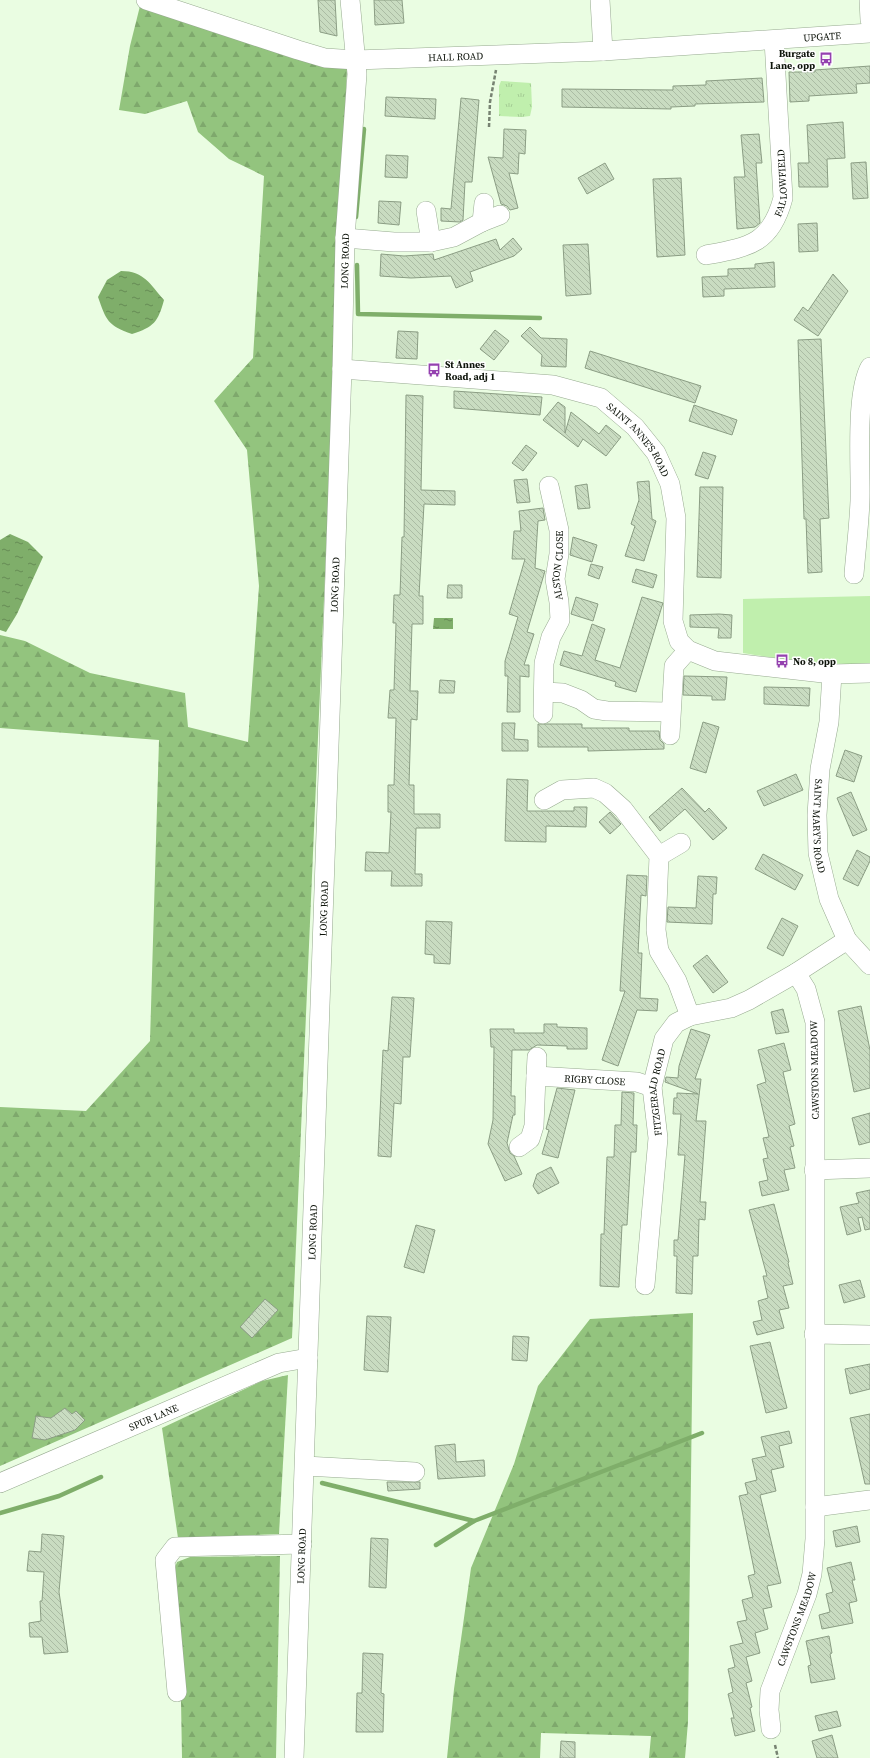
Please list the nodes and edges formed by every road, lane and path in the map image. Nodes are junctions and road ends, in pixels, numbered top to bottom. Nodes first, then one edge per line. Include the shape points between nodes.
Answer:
1 (146, 0) edge
2 (350, 0) edge
3 (600, 0) edge
4 (869, 0) edge
5 (870, 20) edge
6 (870, 33) edge
7 (774, 40) junction
8 (603, 51) junction
9 (496, 56) junction
10 (356, 60) junction
11 (489, 127) dead end
12 (484, 203) dead end
13 (426, 211) dead end
14 (500, 215) dead end
15 (482, 222) junction
16 (345, 238) junction
17 (430, 242) junction
18 (706, 255) dead end
19 (870, 367) edge
20 (342, 369) junction
21 (549, 486) dead end
22 (865, 500) edge
23 (854, 574) dead end
24 (688, 650) junction
25 (870, 673) edge
26 (832, 674) junction
27 (544, 692) junction
28 (670, 712) junction
29 (543, 714) dead end
30 (670, 735) dead end
31 (544, 800) dead end
32 (681, 843) dead end
33 (659, 856) junction
34 (847, 940) junction
35 (870, 965) edge
36 (796, 973) junction
37 (690, 1016) junction
38 (537, 1057) dead end
39 (536, 1076) junction
40 (652, 1087) junction
41 (519, 1146) dead end
42 (870, 1168) edge
43 (814, 1170) junction
44 (645, 1285) dead end
45 (814, 1334) junction
46 (870, 1335) edge
47 (308, 1358) junction
48 (305, 1466) junction
49 (415, 1472) dead end
50 (0, 1483) edge
51 (870, 1500) edge
52 (815, 1507) junction
53 (302, 1544) junction
54 (177, 1692) dead end
55 (771, 1729) dead end
56 (294, 1758) edge

1 - 10 street, HALL ROAD via 325,58
2 - 10 street, LONG ROAD
3 - 8 street
4 - 5 street
6 - 7 street, UPGATE
7 - 8 street, HALL ROAD
7 - 18 street, FALLOWFIELD via 783,198 780,211 774,225 763,237 743,248
8 - 9 street, HALL ROAD
9 - 10 street, HALL ROAD
9 - 11 path
10 - 16 street, LONG ROAD
12 - 15 street
13 - 17 street
14 - 15 street
15 - 17 street via 454,237
16 - 17 street
16 - 20 street, LONG ROAD
19 - 22 street via 862,398
20 - 24 street, SAINT ANNE'S ROAD via 553,385 601,398 635,427 656,453 670,484 676,518 673,621 679,641
20 - 47 street, LONG ROAD
21 - 27 street, ALSTON CLOSE via 559,530 555,579 560,620 551,637 544,663
22 - 23 street
24 - 26 street via 715,661
24 - 28 street via 674,666
25 - 26 street
26 - 34 street, SAINT MARY'S ROAD via 829,722 820,769 818,853 830,899
27 - 28 street via 563,693 581,700 594,709 607,712
27 - 29 street, ALSTON CLOSE
28 - 30 street
31 - 33 street via 562,790 594,788 605,793 627,813
32 - 33 street
33 - 37 street via 656,930 659,951 677,981
34 - 35 street, SAINT MARY'S ROAD
34 - 36 street, FITZGERALD ROAD
36 - 37 street, FITZGERALD ROAD via 731,1008
36 - 43 street, CAWSTONS MEADOW via 806,989 815,1022
37 - 40 street, FITZGERALD ROAD via 676,1024 664,1039
38 - 39 street
39 - 40 street, RIGBY CLOSE via 637,1082
39 - 41 street via 534,1126 530,1139
40 - 44 street, FITZGERALD ROAD via 658,1138
42 - 43 street
43 - 45 street, CAWSTONS MEADOW
45 - 46 street
45 - 52 street, CAWSTONS MEADOW
47 - 48 street, LONG ROAD
47 - 50 street, SPUR LANE via 279,1363
48 - 49 street
48 - 53 street, LONG ROAD
51 - 52 street
52 - 55 street, CAWSTONS MEADOW via 812,1574 807,1594 770,1690
53 - 54 street via 175,1547 165,1560
53 - 56 street, LONG ROAD

